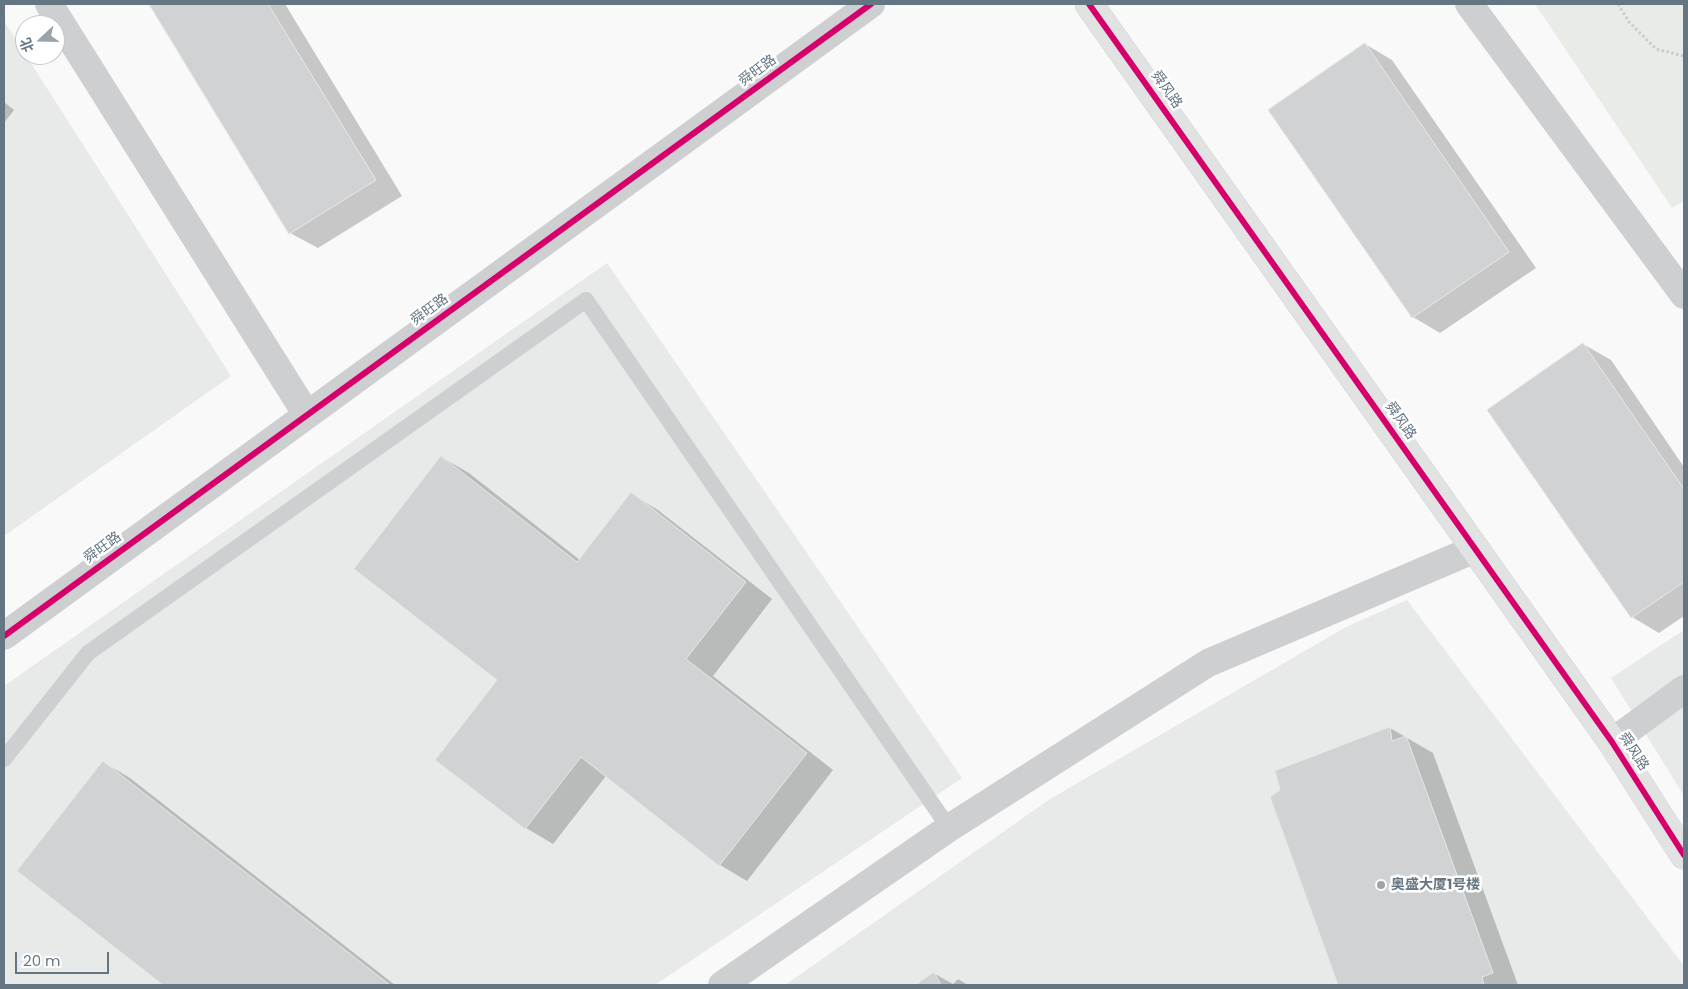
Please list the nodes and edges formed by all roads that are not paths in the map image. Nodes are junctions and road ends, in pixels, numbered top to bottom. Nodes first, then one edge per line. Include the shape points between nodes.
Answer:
1 (49, 4) edge
2 (871, 4) edge
3 (1090, 4) edge
4 (1468, 4) edge
5 (1684, 296) edge
6 (307, 415) junction
7 (1475, 549) junction
8 (4, 636) edge
9 (1684, 690) edge
10 (1612, 742) junction
11 (4, 759) edge
12 (949, 828) junction
13 (1684, 855) edge
14 (722, 985) edge

1 - 6 street
2 - 6 street, 舜旺路
3 - 7 street, 舜风路
4 - 5 street
6 - 8 street, 舜旺路
7 - 10 street, 舜风路
7 - 12 street via 1208,663
9 - 10 street
10 - 13 street, 舜风路
11 - 12 lane via 88,653 586,300
12 - 14 street

